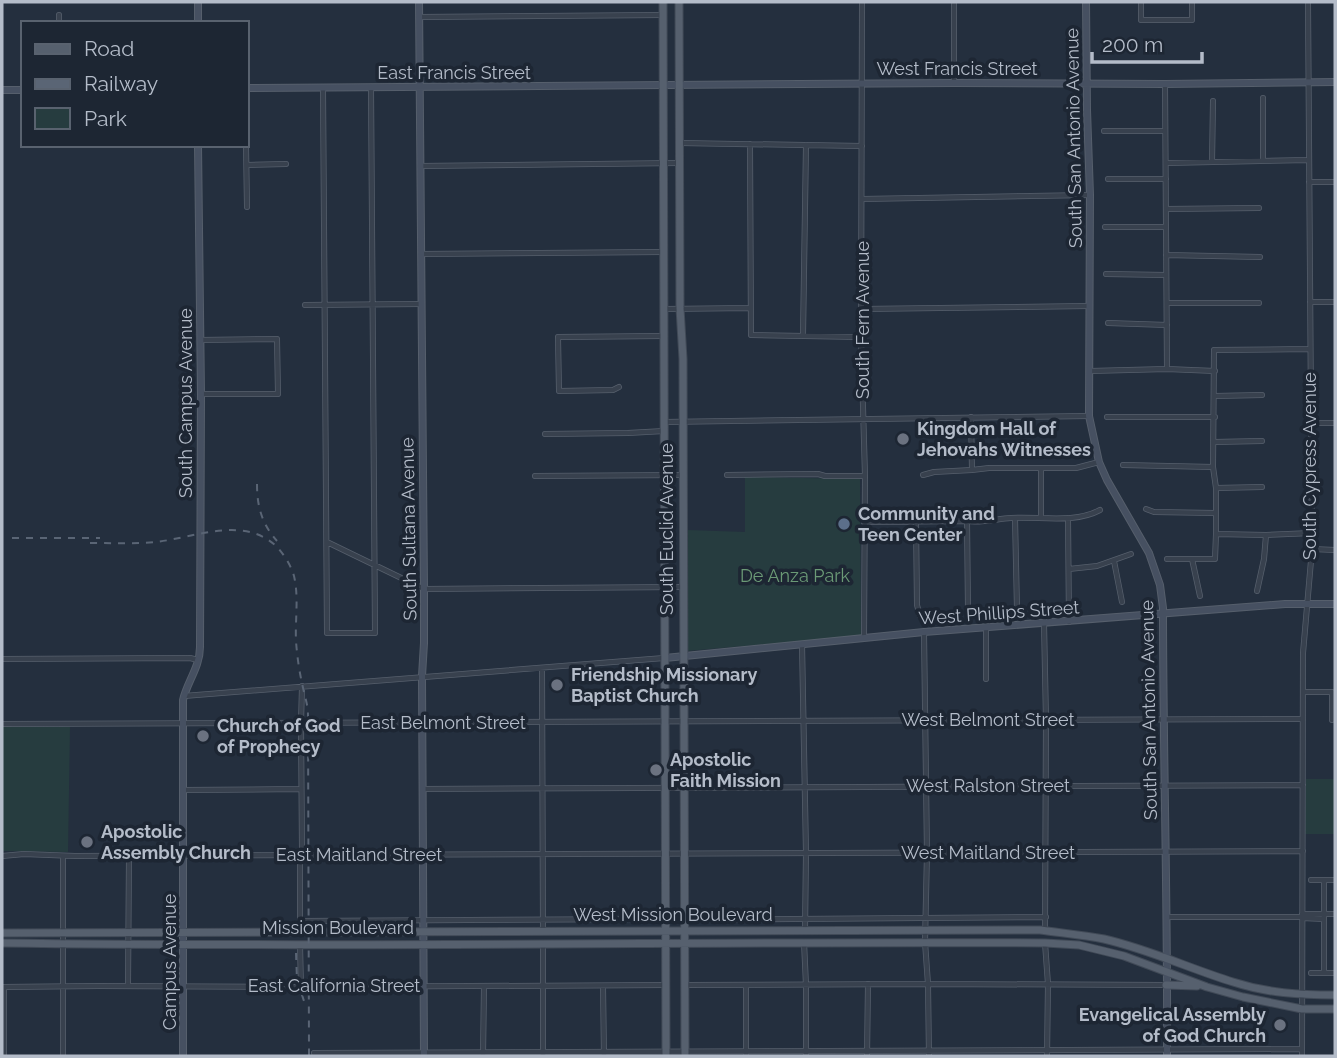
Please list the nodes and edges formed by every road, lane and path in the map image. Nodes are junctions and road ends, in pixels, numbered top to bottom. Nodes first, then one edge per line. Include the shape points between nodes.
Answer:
1 (198, 2) edge
2 (419, 2) edge
3 (663, 2) edge
4 (679, 2) edge
5 (862, 2) edge
6 (954, 2) edge
7 (1086, 2) edge
8 (1142, 2) edge
9 (1192, 2) edge
10 (1308, 2) edge
11 (59, 15) dead end
12 (663, 15) junction
13 (419, 18) junction
14 (59, 21) edge
15 (198, 21) edge
16 (1308, 82) junction
17 (1335, 82) edge
18 (862, 83) junction
19 (954, 83) junction
20 (1086, 83) junction
21 (1165, 84) junction
22 (662, 85) junction
23 (679, 86) junction
24 (371, 87) junction
25 (420, 87) junction
26 (248, 88) edge
27 (323, 88) junction
28 (2, 90) edge
29 (21, 90) edge
30 (1262, 98) dead end
31 (1213, 101) dead end
32 (1104, 131) dead end
33 (1166, 131) junction
34 (679, 143) junction
35 (750, 144) junction
36 (806, 145) junction
37 (862, 146) junction
38 (198, 147) edge
39 (246, 147) edge
40 (1308, 160) junction
41 (1262, 161) junction
42 (1213, 162) junction
43 (664, 163) junction
44 (679, 163) junction
45 (1166, 163) junction
46 (247, 164) junction
47 (286, 164) dead end
48 (420, 166) junction
49 (1108, 179) dead end
50 (1166, 179) junction
51 (1309, 182) junction
52 (1335, 182) edge
53 (1090, 195) junction
54 (862, 199) junction
55 (247, 207) dead end
56 (1259, 208) dead end
57 (1166, 209) junction
58 (1166, 227) junction
59 (1105, 228) dead end
60 (664, 252) junction
61 (421, 254) junction
62 (1166, 255) junction
63 (1260, 257) dead end
64 (1106, 274) dead end
65 (1166, 275) junction
66 (1310, 302) junction
67 (1335, 302) edge
68 (1167, 303) junction
69 (1259, 303) dead end
70 (325, 304) junction
71 (373, 304) junction
72 (421, 304) junction
73 (305, 305) dead end
74 (1089, 306) junction
75 (751, 308) junction
76 (664, 309) junction
77 (680, 309) junction
78 (862, 309) junction
79 (1108, 323) dead end
80 (1167, 325) junction
81 (803, 335) junction
82 (664, 336) junction
83 (861, 337) junction
84 (200, 340) junction
85 (1310, 349) junction
86 (1167, 369) junction
87 (1090, 371) junction
88 (1214, 371) junction
89 (619, 387) dead end
90 (201, 394) junction
91 (1215, 396) junction
92 (1262, 396) dead end
93 (1089, 416) junction
94 (971, 417) junction
95 (1107, 417) dead end
96 (1215, 417) junction
97 (864, 419) junction
98 (683, 422) junction
99 (1311, 423) junction
100 (1335, 423) edge
101 (664, 427) junction
102 (545, 434) dead end
103 (1262, 441) dead end
104 (1214, 442) junction
105 (1099, 462) junction
106 (1124, 465) dead end
107 (1213, 467) junction
108 (1041, 468) junction
109 (972, 471) junction
110 (664, 475) junction
111 (682, 475) junction
112 (727, 475) dead end
113 (923, 475) dead end
114 (535, 476) dead end
115 (865, 476) junction
116 (1262, 487) dead end
117 (1216, 488) junction
118 (1146, 509) dead end
119 (1100, 510) dead end
120 (1215, 513) junction
121 (1015, 517) junction
122 (1041, 517) junction
123 (1068, 517) junction
124 (967, 521) junction
125 (864, 522) junction
126 (916, 522) junction
127 (1312, 533) junction
128 (1216, 534) junction
129 (1266, 535) junction
130 (327, 542) junction
131 (1312, 549) junction
132 (1335, 550) edge
133 (1131, 554) dead end
134 (1167, 559) dead end
135 (1191, 559) junction
136 (1114, 561) junction
137 (375, 565) junction
138 (1069, 569) junction
139 (665, 587) junction
140 (684, 587) junction
141 (424, 589) junction
142 (1256, 591) dead end
143 (1199, 596) dead end
144 (1122, 602) dead end
145 (1307, 604) junction
146 (1335, 604) edge
147 (1017, 608) dead end
148 (968, 609) dead end
149 (1163, 614) junction
150 (920, 616) dead end
151 (1069, 622) junction
152 (1044, 623) junction
153 (986, 627) junction
154 (923, 632) junction
155 (864, 638) junction
156 (802, 644) junction
157 (684, 655) junction
158 (665, 658) junction
159 (2, 659) edge
160 (199, 660) junction
161 (542, 668) junction
162 (422, 676) junction
163 (986, 679) dead end
164 (302, 686) junction
165 (1303, 692) junction
166 (184, 696) junction
167 (1334, 697) edge
168 (1302, 719) junction
169 (926, 720) junction
170 (1046, 720) junction
171 (1164, 720) junction
172 (1332, 720) dead end
173 (804, 721) junction
174 (669, 722) junction
175 (684, 722) junction
176 (301, 723) junction
177 (422, 723) junction
178 (543, 723) junction
179 (2, 724) edge
180 (183, 724) junction
181 (1303, 785) junction
182 (926, 786) junction
183 (1045, 786) junction
184 (1164, 786) junction
185 (805, 787) junction
186 (670, 788) junction
187 (683, 788) junction
188 (301, 789) junction
189 (423, 789) junction
190 (542, 789) junction
191 (183, 790) junction
192 (1303, 851) junction
193 (1046, 852) junction
194 (670, 853) junction
195 (684, 853) junction
196 (806, 853) junction
197 (926, 853) junction
198 (1167, 853) junction
199 (301, 855) junction
200 (423, 855) junction
201 (543, 855) junction
202 (2, 856) edge
203 (63, 856) junction
204 (129, 856) junction
205 (183, 856) junction
206 (1311, 880) dead end
207 (1324, 880) junction
208 (1335, 880) edge
209 (1335, 914) edge
210 (1324, 916) junction
211 (1046, 917) junction
212 (1167, 917) junction
213 (1302, 917) junction
214 (927, 918) junction
215 (666, 919) junction
216 (805, 919) junction
217 (544, 920) junction
218 (684, 920) junction
219 (300, 921) junction
220 (423, 921) junction
221 (926, 930) junction
222 (666, 931) junction
223 (684, 931) junction
224 (804, 931) junction
225 (1045, 931) junction
226 (184, 932) junction
227 (423, 932) junction
228 (543, 932) junction
229 (2, 933) edge
230 (63, 933) junction
231 (129, 933) junction
232 (300, 933) junction
233 (670, 942) junction
234 (684, 942) junction
235 (804, 942) junction
236 (925, 942) junction
237 (2, 943) edge
238 (423, 943) junction
239 (543, 943) junction
240 (1045, 943) junction
241 (63, 944) junction
242 (129, 944) junction
243 (184, 944) junction
244 (300, 945) junction
245 (1166, 958) junction
246 (1166, 972) junction
247 (1311, 973) dead end
248 (1324, 973) junction
249 (1335, 973) edge
250 (868, 984) junction
251 (928, 984) junction
252 (1048, 984) junction
253 (542, 985) junction
254 (666, 985) junction
255 (684, 985) junction
256 (746, 985) junction
257 (806, 985) junction
258 (1167, 985) junction
259 (128, 986) junction
260 (184, 986) junction
261 (423, 986) junction
262 (484, 986) junction
263 (603, 986) junction
264 (3, 987) edge
265 (64, 987) junction
266 (300, 987) junction
267 (1207, 987) junction
268 (1302, 995) junction
269 (1335, 995) edge
270 (1303, 1009) junction
271 (1335, 1009) edge
272 (867, 1049) junction
273 (929, 1049) junction
274 (1303, 1049) junction
275 (314, 1053) dead end
276 (1047, 1053) edge
277 (1167, 1053) edge
278 (424, 1054) edge
279 (484, 1054) edge
280 (543, 1054) edge
281 (604, 1054) edge
282 (666, 1054) edge
283 (685, 1054) edge
284 (746, 1054) edge
285 (806, 1054) edge
286 (4, 1056) edge
287 (63, 1056) edge
288 (183, 1056) edge
289 (867, 1056) edge
290 (929, 1056) edge
291 (1302, 1056) edge

1 - 15 street
2 - 13 street, South Sultana Avenue
3 - 12 main road, South Euclid Avenue
4 - 23 main road, South Euclid Avenue
5 - 18 street, South Fern Avenue
6 - 19 street
7 - 20 street, South San Antonio Avenue
8 - 9 street via 1142,20 1192,20
10 - 16 street, South Cypress Avenue
11 - 14 street
12 - 13 street
12 - 22 main road, South Euclid Avenue
13 - 25 street, South Sultana Avenue
16 - 17 street, West Francis Street
16 - 21 street, West Francis Street
16 - 40 street, South Cypress Avenue
18 - 19 street, West Francis Street
18 - 23 street, West Francis Street
18 - 37 street, South Fern Avenue
19 - 20 street, West Francis Street
20 - 21 street, West Francis Street
20 - 53 street, South San Antonio Avenue
21 - 33 street
22 - 23 street, West Francis Street
22 - 25 street, East Francis Street
22 - 43 main road, South Euclid Avenue
23 - 34 main road, South Euclid Avenue
24 - 25 street, East Francis Street
24 - 27 street, East Francis Street
24 - 71 street
25 - 48 street, South Sultana Avenue
26 - 27 street, East Francis Street
27 - 70 street
28 - 29 street
30 - 41 street
31 - 42 street
32 - 33 street
33 - 45 street
34 - 35 street
34 - 44 main road, South Euclid Avenue
35 - 36 street
35 - 75 street
36 - 37 street
36 - 81 street
37 - 54 street, South Fern Avenue
38 - 84 street, South Campus Avenue
39 - 46 street
40 - 41 street
40 - 51 street, South Cypress Avenue
41 - 42 street
42 - 45 street
43 - 44 street
43 - 48 street
43 - 60 main road, South Euclid Avenue
44 - 77 main road, South Euclid Avenue
45 - 50 street
46 - 47 street
46 - 55 street
48 - 61 street, South Sultana Avenue
49 - 50 street
50 - 57 street
51 - 52 street
51 - 66 street, South Cypress Avenue
53 - 54 street
53 - 74 street, South San Antonio Avenue
54 - 78 street, South Fern Avenue
56 - 57 street
57 - 58 street
58 - 59 street
58 - 62 street
60 - 61 street
60 - 76 main road, South Euclid Avenue
61 - 72 street, South Sultana Avenue
62 - 63 street
62 - 65 street
64 - 65 street
65 - 68 street
66 - 67 street
66 - 85 street, South Cypress Avenue
68 - 69 street
68 - 80 street
70 - 71 street
70 - 73 street
70 - 130 street
71 - 72 street
71 - 137 street
72 - 141 street, South Sultana Avenue
74 - 78 street
74 - 87 street, South San Antonio Avenue
75 - 77 street
75 - 81 street via 751,335
76 - 77 street
76 - 82 main road, South Euclid Avenue
77 - 98 main road, South Euclid Avenue
78 - 83 street, South Fern Avenue
79 - 80 street
80 - 86 street
81 - 83 street
82 - 89 street via 558,337 559,391
82 - 101 main road, South Euclid Avenue
83 - 97 street, South Fern Avenue
84 - 90 street, South Campus Avenue
84 - 90 street via 277,340 278,394
85 - 88 street via 1214,350
85 - 99 street, South Cypress Avenue
86 - 87 street
86 - 88 street
87 - 93 street, South San Antonio Avenue
88 - 91 street
90 - 160 street, South Campus Avenue
91 - 92 street
91 - 96 street
93 - 94 street
93 - 105 street, South San Antonio Avenue
94 - 97 street
94 - 109 street
95 - 96 street
96 - 104 street
97 - 98 street
97 - 115 street, South Fern Avenue
98 - 101 street
98 - 111 main road, South Euclid Avenue
99 - 100 street
99 - 127 street, South Cypress Avenue
101 - 102 street via 628,433
101 - 110 main road, South Euclid Avenue
103 - 104 street
104 - 107 street
105 - 108 street via 1076,468
105 - 149 street, South San Antonio Avenue via 1149,553 1160,585
106 - 107 street
107 - 117 street
108 - 109 street
108 - 122 street
109 - 113 street
110 - 111 street
110 - 114 street
110 - 139 main road, South Euclid Avenue
111 - 140 main road, South Euclid Avenue
112 - 115 street
115 - 125 street, South Fern Avenue
116 - 117 street
117 - 120 street
118 - 120 street
119 - 123 street
120 - 128 street
121 - 122 street
121 - 124 street
121 - 147 street
122 - 123 street
123 - 138 street
124 - 126 street
124 - 148 street
125 - 126 street
125 - 155 street, South Fern Avenue
126 - 150 street
127 - 129 street
127 - 131 street, South Cypress Avenue
128 - 129 street
128 - 135 street via 1214,559
129 - 142 street
130 - 137 street
130 - 137 street via 327,633 375,634
131 - 132 street
131 - 145 street, South Cypress Avenue
133 - 136 street
134 - 135 street
135 - 143 street
136 - 138 street
136 - 144 street
137 - 141 street
138 - 151 street
139 - 140 street
139 - 141 street
139 - 158 main road, South Euclid Avenue
140 - 157 main road, South Euclid Avenue
141 - 162 street, South Sultana Avenue
145 - 146 street, West Phillips Street
145 - 149 street, West Phillips Street
145 - 165 street, South Cypress Avenue
149 - 151 street, West Phillips Street
149 - 171 street, South San Antonio Avenue
151 - 152 street, West Phillips Street
152 - 153 street, West Phillips Street
152 - 170 street
153 - 154 street, West Phillips Street
153 - 163 street
154 - 155 street, West Phillips Street
154 - 169 street
155 - 156 street, West Phillips Street
156 - 157 street, West Phillips Street
156 - 173 street
157 - 158 street, West Phillips Street
157 - 175 main road, South Euclid Avenue
158 - 161 street
158 - 174 main road, South Euclid Avenue
159 - 160 street
160 - 166 street, Campus Avenue
161 - 162 street
161 - 178 street
162 - 164 street
162 - 177 street, South Sultana Avenue
164 - 166 street
164 - 176 street
165 - 167 street via 1332,692
165 - 168 street, South Cypress Avenue
166 - 180 street, Campus Avenue
167 - 172 street
168 - 171 street, West Belmont Street
168 - 181 street, South Cypress Avenue
169 - 170 street, West Belmont Street
169 - 173 street, West Belmont Street
169 - 182 street
170 - 171 street, West Belmont Street
170 - 183 street
171 - 184 street, South San Antonio Avenue
173 - 175 street, West Belmont Street
173 - 185 street
174 - 175 street, West Belmont Street
174 - 178 street, East Belmont Street
174 - 186 main road, South Euclid Avenue
175 - 187 main road, South Euclid Avenue
176 - 177 street, East Belmont Street
176 - 180 street, East Belmont Street
176 - 188 street
177 - 178 street, East Belmont Street
177 - 189 street, South Sultana Avenue
178 - 190 street
179 - 180 street, East Belmont Street
180 - 191 street, Campus Avenue
181 - 184 street, West Ralston Street
181 - 192 street, South Cypress Avenue
182 - 183 street, West Ralston Street
182 - 185 street, West Ralston Street
182 - 197 street
183 - 184 street, West Ralston Street
183 - 193 street
184 - 198 street, South San Antonio Avenue
185 - 187 street, West Ralston Street
185 - 196 street
186 - 187 street, West Ralston Street
186 - 190 street, West Ralston Street
186 - 194 main road, South Euclid Avenue
187 - 195 main road, South Euclid Avenue
188 - 191 street
188 - 199 street
189 - 190 street, West Ralston Street
189 - 200 street, South Sultana Avenue
190 - 201 street
191 - 205 street, Campus Avenue
192 - 198 street, West Maitland Street
192 - 213 street, South Cypress Avenue
193 - 197 street, West Maitland Street
193 - 198 street, West Maitland Street
193 - 211 street
194 - 195 street, West Maitland Street
194 - 201 street, East Maitland Street
194 - 215 main road, South Euclid Avenue
195 - 196 street, West Maitland Street
195 - 218 main road, South Euclid Avenue
196 - 197 street, West Maitland Street
196 - 216 street
197 - 214 street
198 - 212 street, South San Antonio Avenue
199 - 200 street, East Maitland Street
199 - 205 street, East Maitland Street
199 - 219 street
200 - 201 street, East Maitland Street
200 - 220 street, South Sultana Avenue
201 - 217 street
202 - 203 street, East Maitland Street
203 - 204 street, East Maitland Street
203 - 230 street
204 - 205 street, East Maitland Street
204 - 231 street
205 - 226 street, Campus Avenue
206 - 207 street
207 - 208 street
207 - 210 street
209 - 210 street
210 - 213 street
210 - 248 street
211 - 214 street
211 - 225 street
212 - 213 street
212 - 245 street, South San Antonio Avenue
213 - 268 street, South Cypress Avenue
214 - 216 street
214 - 221 street
215 - 217 street
215 - 222 main road, South Euclid Avenue
216 - 218 street
216 - 224 street
217 - 220 street
217 - 228 street
218 - 223 main road, South Euclid Avenue
219 - 220 street
219 - 232 street
220 - 227 street, South Sultana Avenue
221 - 224 main road, West Mission Boulevard
221 - 225 main road, West Mission Boulevard
221 - 236 street
222 - 223 main road, West Mission Boulevard
222 - 228 main road, West Mission Boulevard
222 - 233 main road, South Euclid Avenue
223 - 224 main road, West Mission Boulevard
223 - 234 main road, South Euclid Avenue
225 - 245 main road, West Mission Boulevard via 1106,939
226 - 231 main road, West Mission Boulevard
226 - 232 main road, West Mission Boulevard
226 - 243 street, Campus Avenue
227 - 228 main road, West Mission Boulevard
227 - 232 main road, West Mission Boulevard
227 - 238 street, South Sultana Avenue
229 - 230 main road, West Mission Boulevard
230 - 231 main road, West Mission Boulevard
230 - 241 street
231 - 242 street
233 - 234 main road, West Mission Boulevard
233 - 239 main road, Mission Boulevard
233 - 254 main road, South Euclid Avenue
234 - 235 main road, West Mission Boulevard
234 - 255 main road, South Euclid Avenue
235 - 236 main road, West Mission Boulevard
235 - 257 street
236 - 240 main road, West Mission Boulevard
236 - 251 street
237 - 241 main road, Mission Boulevard
238 - 239 main road, Mission Boulevard
238 - 244 main road, Mission Boulevard
238 - 261 street, South Sultana Avenue
239 - 253 street
240 - 246 main road, West Mission Boulevard via 1079,945
240 - 252 street
241 - 242 main road, Mission Boulevard
241 - 265 street
242 - 243 main road, Mission Boulevard
242 - 259 street
243 - 244 main road, Mission Boulevard
243 - 260 street, Campus Avenue
244 - 266 street
245 - 246 street, South San Antonio Avenue
245 - 268 main road, West Mission Boulevard via 1235,983
246 - 258 street, South San Antonio Avenue
246 - 267 main road, West Mission Boulevard
247 - 248 street
248 - 249 street
250 - 251 street
250 - 257 street
250 - 272 street
251 - 252 street
251 - 273 street
252 - 258 street
252 - 276 street
253 - 262 street, East California Street
253 - 263 street, East California Street
253 - 280 street
254 - 263 street, East California Street
254 - 282 main road, South Euclid Avenue
255 - 256 street
255 - 283 main road, South Euclid Avenue
256 - 257 street
256 - 284 street
257 - 285 street
258 - 267 main road
258 - 277 street, South San Antonio Avenue
259 - 260 street, East California Street
259 - 265 street, East California Street
260 - 266 street, East California Street
260 - 288 street, Campus Avenue
261 - 262 street, East California Street
261 - 266 street, East California Street
261 - 278 street, South Sultana Avenue
262 - 279 street
263 - 281 street
264 - 265 street, East California Street
264 - 286 street
265 - 287 street
267 - 270 main road, West Mission Boulevard
268 - 269 main road, West Mission Boulevard
268 - 270 street, South Cypress Avenue
270 - 271 main road, West Mission Boulevard
270 - 274 street, South Cypress Avenue
272 - 273 street
272 - 285 street
272 - 289 street
273 - 276 street
273 - 290 street
274 - 277 street
274 - 291 street, South Cypress Avenue
275 - 278 street
276 - 277 street
278 - 279 street
279 - 280 street
280 - 281 street
281 - 282 street
282 - 283 street
283 - 284 street
284 - 285 street

